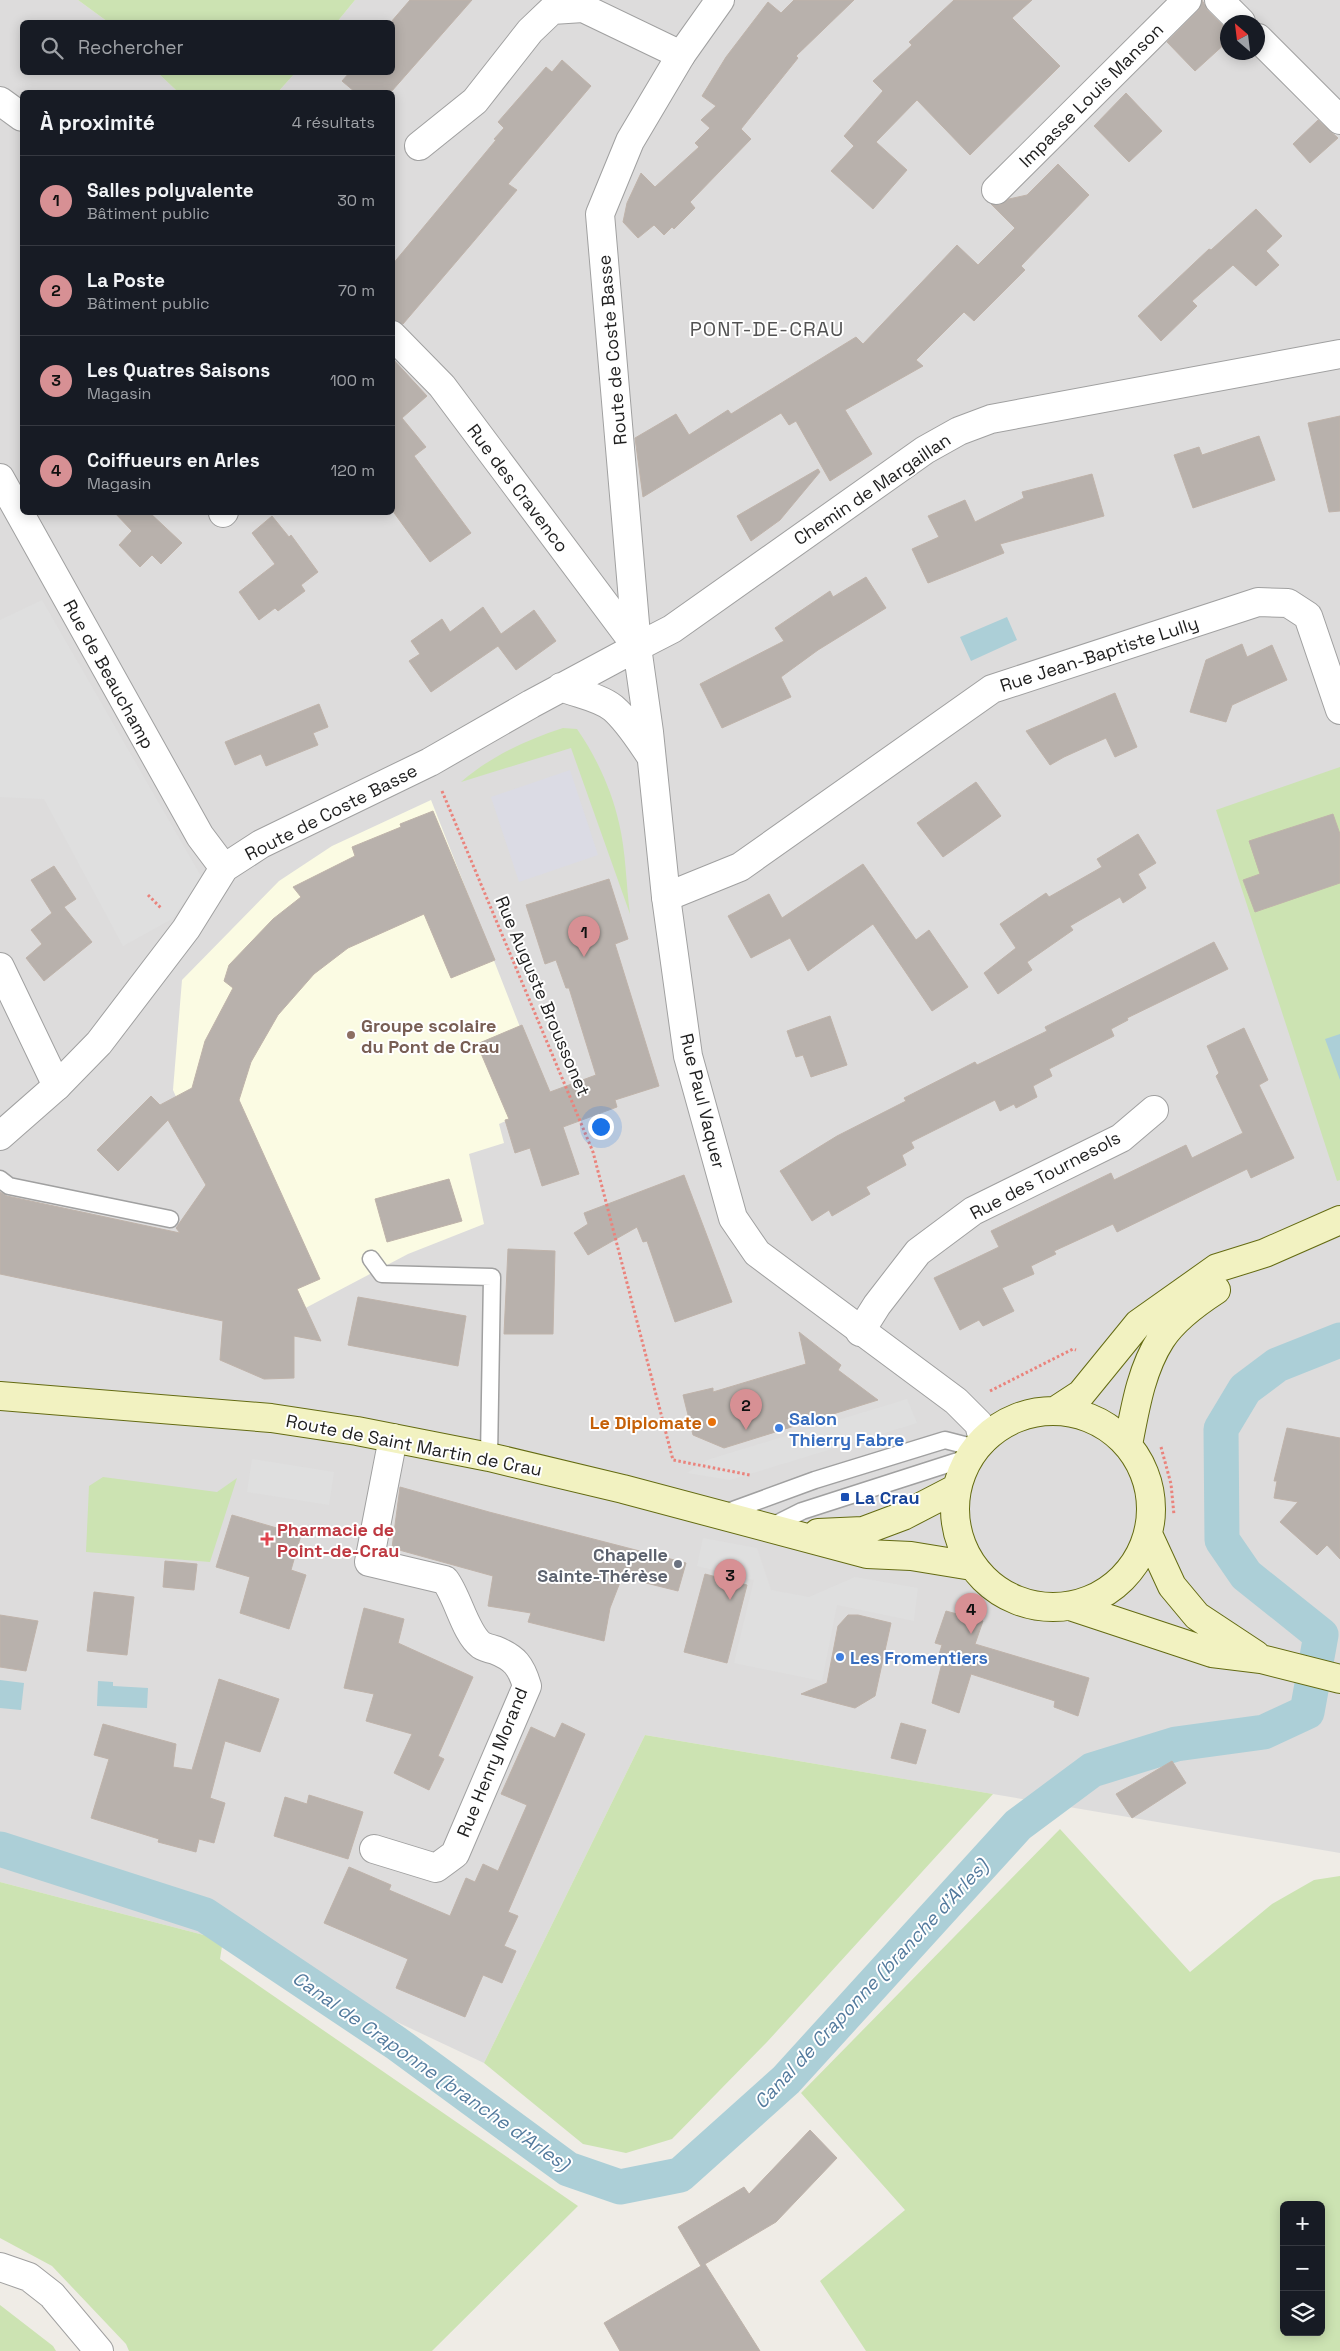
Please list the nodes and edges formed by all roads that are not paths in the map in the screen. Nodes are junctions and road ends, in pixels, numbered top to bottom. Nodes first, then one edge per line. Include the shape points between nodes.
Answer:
1 (720, 0) edge
2 (1187, 0) edge
3 (1219, 0) edge
4 (1235, 15) edge
5 (1265, 45) edge
6 (681, 55) junction
7 (0, 101) edge
8 (20, 116) edge
9 (1340, 120) edge
10 (419, 146) dead end
11 (996, 190) dead end
12 (395, 341) edge
13 (1340, 354) edge
14 (0, 478) edge
15 (20, 514) edge
16 (21, 515) edge
17 (637, 647) junction
18 (561, 687) junction
19 (1340, 710) edge
20 (652, 758) junction
21 (224, 868) junction
22 (666, 897) junction
23 (0, 967) edge
24 (57, 1086) junction
25 (1154, 1110) dead end
26 (0, 1136) edge
27 (0, 1179) edge
28 (170, 1219) dead end
29 (1340, 1220) edge
30 (1265, 1253) junction
31 (371, 1259) dead end
32 (860, 1332) junction
33 (0, 1396) edge
34 (1055, 1411) junction
35 (393, 1438) junction
36 (1128, 1445) junction
37 (976, 1448) junction
38 (489, 1457) junction
39 (957, 1488) junction
40 (720, 1515) junction
41 (1160, 1529) junction
42 (779, 1531) junction
43 (972, 1566) junction
44 (1070, 1606) junction
45 (1268, 1661) junction
46 (1340, 1679) edge
47 (374, 1849) dead end
48 (0, 2267) edge
49 (99, 2351) edge

1 - 6 street, Route de Coste Basse
2 - 11 street, Impasse Louis Manson
3 - 4 street
5 - 9 street
6 - 10 street via 583,8 552,10 530,31 475,100
6 - 17 street, Route de Coste Basse via 630,141 600,214
7 - 8 street
12 - 17 street, Rue des Cravenco via 442,386
13 - 17 street, Chemin de Margaillan via 1038,409 991,419 959,431 925,450 672,629
14 - 15 street, Rue de Beauchamp
16 - 21 street, Rue de Beauchamp via 200,836
17 - 18 street, Route de Coste Basse
17 - 20 street, Rue Paul Vaquer
18 - 20 street via 613,708
18 - 21 street, Route de Coste Basse via 430,762 261,844
19 - 22 street, Rue Jean-Baptiste Lully via 1308,616 1288,604 1258,602 992,689 740,867
20 - 22 street, Rue Paul Vaquer
21 - 24 street, Route de Coste Basse via 186,929 143,987 99,1043
22 - 32 street, Rue Paul Vaquer via 688,1056 733,1218 757,1253
23 - 24 street
24 - 26 street, Route de Coste Basse
25 - 32 street, Rue des Tournesols via 1121,1138 973,1211 918,1252
27 - 28 lane via 9,1186
29 - 30 main road
30 - 34 main road via 1217,1268 1174,1296 1138,1324 1081,1394
30 - 36 main road via 1193,1305 1162,1338 1139,1388
31 - 38 lane via 382,1274 492,1277
32 - 37 street, Rue Paul Vaquer via 956,1401 978,1424
33 - 35 main road, Route de Saint Martin de Crau via 272,1418
34 - 36 main road via 1082,1415 1108,1426
34 - 37 main road via 1029,1414 1004,1424
35 - 38 main road, Route de Saint Martin de Crau
35 - 47 street, Rue Henry Morand via 369,1562 446,1580 462,1616 480,1645 511,1656 523,1672 527,1686 455,1854 436,1868
36 - 41 main road via 1144,1472
37 - 39 main road
37 - 40 lane via 945,1440 815,1480
37 - 42 lane via 802,1511
38 - 40 main road, Route de Saint Martin de Crau via 623,1488
39 - 42 main road, Route de Saint Martin de Crau via 903,1516 863,1530
39 - 43 main road via 955,1515 960,1542
40 - 42 main road, Route de Saint Martin de Crau
41 - 44 main road via 1119,1581 1096,1597
41 - 45 main road via 1172,1586 1197,1616
42 - 43 main road, Route de Saint Martin de Crau via 867,1554 911,1556
43 - 44 main road via 991,1586 1015,1600 1042,1607
44 - 45 main road via 1212,1653
45 - 46 main road
48 - 49 street via 29,2277 52,2295

